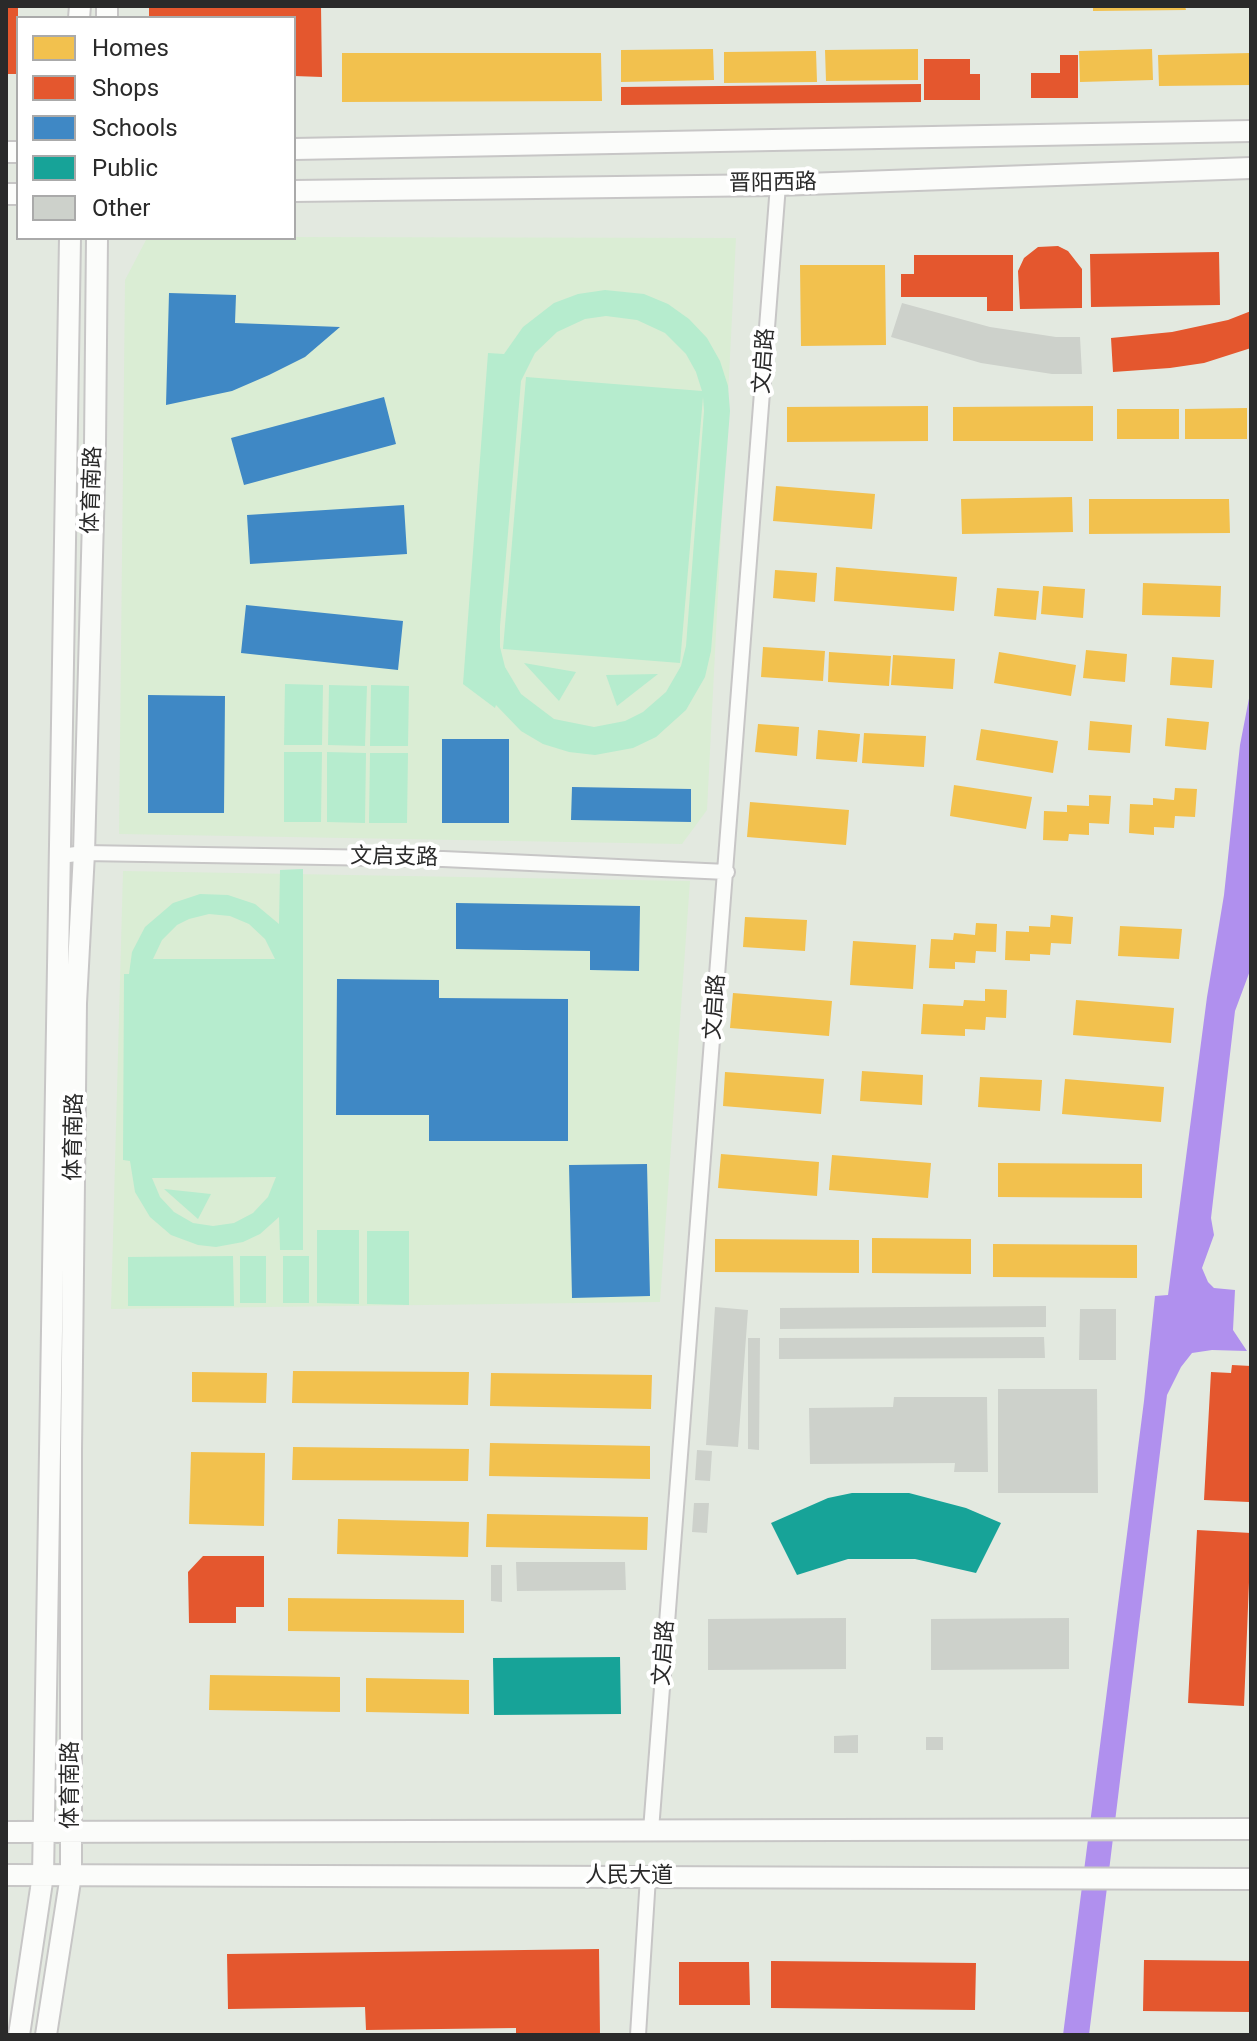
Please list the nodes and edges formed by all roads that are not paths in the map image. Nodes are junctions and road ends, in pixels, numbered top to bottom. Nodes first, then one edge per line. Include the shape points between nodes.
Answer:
1 (1251, 131) edge
2 (296, 149) edge
3 (1251, 168) edge
4 (778, 185) junction
5 (296, 191) edge
6 (70, 240) edge
7 (97, 240) edge
8 (84, 853) junction
9 (61, 856) junction
10 (727, 872) junction
11 (1251, 1829) edge
12 (651, 1830) junction
13 (6, 1832) edge
14 (44, 1832) junction
15 (71, 1832) junction
16 (6, 1875) edge
17 (43, 1875) junction
18 (71, 1875) junction
19 (648, 1877) junction
20 (1251, 1879) edge
21 (19, 2035) edge
22 (46, 2035) edge
23 (638, 2035) edge

1 - 2 main road, 晋阳西路
3 - 4 main road, 晋阳西路
4 - 5 main road, 晋阳西路
4 - 10 street, 文启路
6 - 9 main road, 体育南路
7 - 8 main road, 体育南路
8 - 9 street, 文启支路
8 - 10 street, 文启支路 via 443,859
8 - 15 main road, 体育南路 via 76,1003
9 - 14 main road, 体育南路
10 - 12 street, 文启路
11 - 12 main road, 人民大道
12 - 15 main road, 人民大道
13 - 14 main road, 人民大道
14 - 15 main road, 人民大道
14 - 17 main road, 体育南路
15 - 18 main road, 体育南路
16 - 17 main road, 人民大道
17 - 18 main road, 人民大道
17 - 21 main road, 体育南路
18 - 19 main road, 人民大道
18 - 22 main road, 体育南路
19 - 20 main road, 人民大道
19 - 23 street

